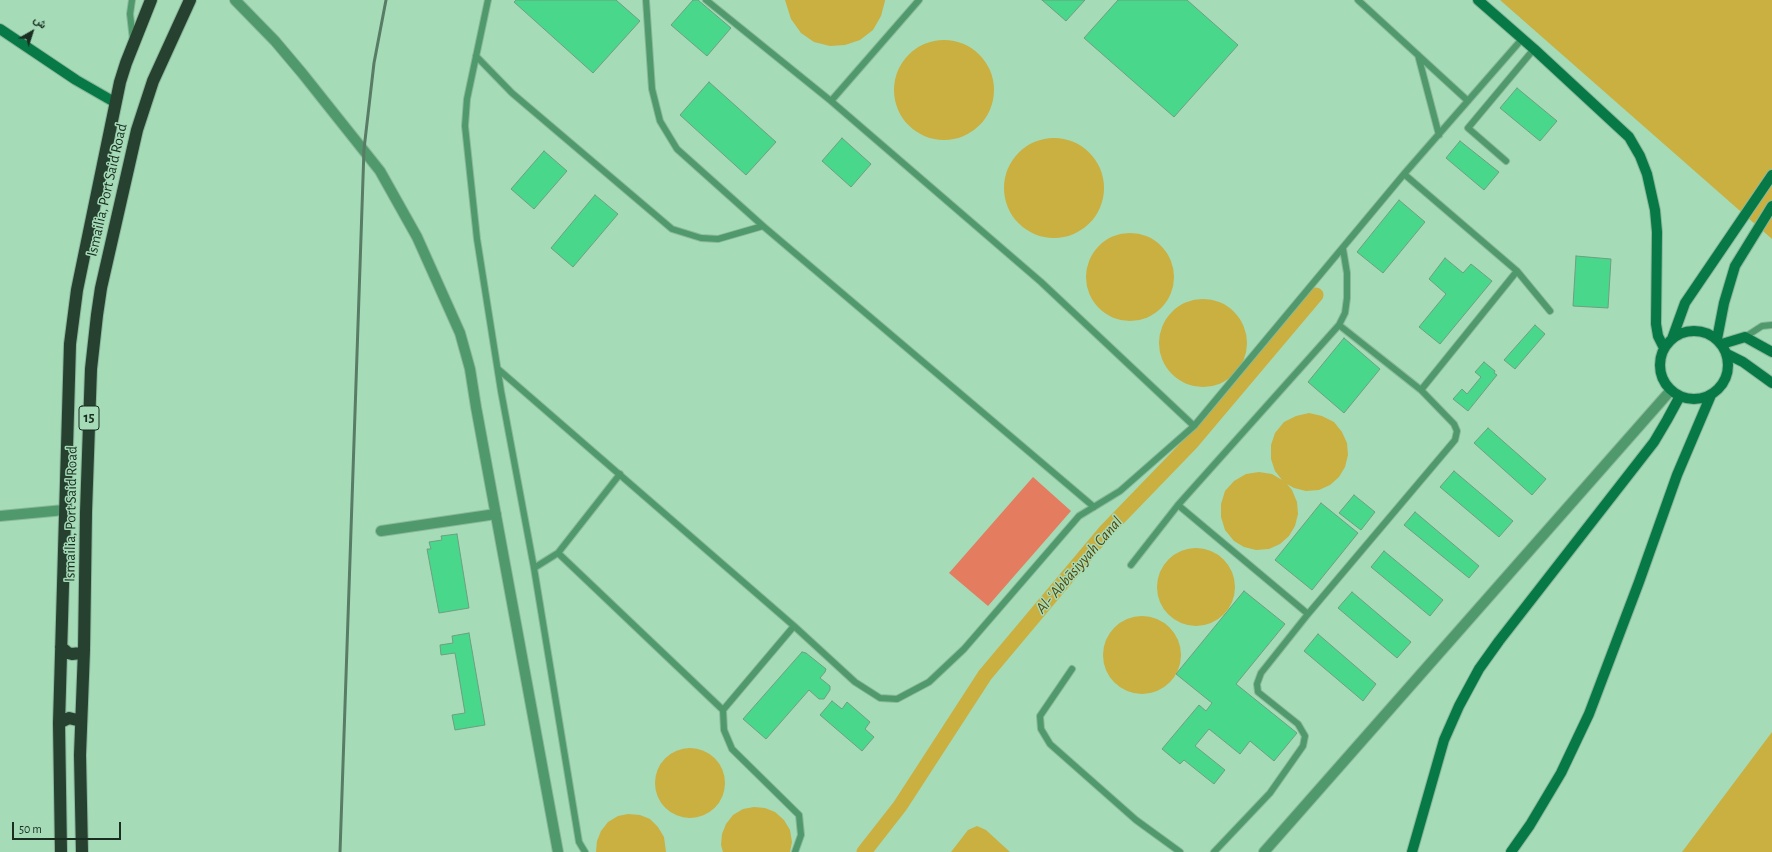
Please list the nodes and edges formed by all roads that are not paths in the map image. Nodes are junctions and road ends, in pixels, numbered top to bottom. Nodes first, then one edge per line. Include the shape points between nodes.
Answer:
1 (132, 0) edge
2 (151, 0) edge
3 (190, 0) edge
4 (235, 0) edge
5 (488, 0) edge
6 (646, 0) edge
7 (706, 0) edge
8 (919, 0) edge
9 (1358, 0) edge
10 (1478, 0) edge
11 (0, 29) edge
12 (1522, 39) junction
13 (133, 43) junction
14 (1534, 49) junction
15 (1418, 55) junction
16 (476, 56) junction
17 (832, 101) junction
18 (1468, 101) junction
19 (116, 103) junction
20 (1439, 135) junction
21 (1506, 161) dead end
22 (1404, 174) junction
23 (1772, 175) edge
24 (1772, 206) edge
25 (763, 226) junction
26 (1343, 249) junction
27 (1517, 271) junction
28 (1550, 311) dead end
29 (1339, 325) junction
30 (1772, 325) edge
31 (1745, 337) junction
32 (1672, 339) junction
33 (1719, 342) junction
34 (1664, 348) junction
35 (1772, 352) edge
36 (1727, 354) junction
37 (498, 369) junction
38 (1772, 383) edge
39 (1421, 390) junction
40 (1675, 393) junction
41 (1711, 395) junction
42 (1194, 426) junction
43 (620, 474) junction
44 (1178, 505) junction
45 (1094, 508) junction
46 (64, 510) junction
47 (496, 514) junction
48 (0, 516) edge
49 (381, 531) dead end
50 (558, 553) junction
51 (1131, 565) dead end
52 (534, 568) junction
53 (1308, 614) junction
54 (794, 626) junction
55 (61, 646) junction
56 (84, 650) junction
57 (1072, 669) dead end
58 (723, 710) junction
59 (81, 721) junction
60 (59, 723) junction
61 (61, 852) edge
62 (82, 852) edge
63 (558, 852) edge
64 (585, 852) edge
65 (796, 852) edge
66 (1180, 852) edge
67 (1214, 852) edge
68 (1264, 852) edge
69 (1412, 852) edge
70 (1511, 852) edge

1 - 13 lane
2 - 13 highway, Ismailia, Port Said Road / 15
3 - 56 highway, Ismailia, Port Said Road / 15 via 156,75 137,130 98,309 91,369
4 - 47 street via 275,41 364,149 384,177 417,237 460,333 470,369
5 - 16 lane
6 - 25 lane via 652,89 660,121 677,149
7 - 17 lane
8 - 17 lane
9 - 15 lane
10 - 12 main road
11 - 19 main road via 76,80
12 - 14 main road
12 - 18 lane
13 - 19 highway, Ismailia, Port Said Road / 15
14 - 21 lane via 1468,128
14 - 34 main road via 1629,137 1640,156 1655,210 1656,324
15 - 18 lane
15 - 20 lane
16 - 25 lane via 512,93 672,229 701,238 718,239
16 - 37 lane via 467,100 465,126 478,239
17 - 42 lane via 1041,282
18 - 20 lane
19 - 46 highway, Ismailia, Port Said Road / 15 via 73,317 68,371
20 - 22 lane
22 - 26 lane
22 - 27 lane
23 - 32 main road via 1685,303
24 - 33 main road via 1738,260 1730,281
25 - 45 lane
26 - 29 lane via 1347,273 1347,298 1345,313
26 - 42 lane
27 - 28 lane
27 - 39 lane
29 - 39 lane
29 - 44 lane
30 - 31 lane via 1762,326
31 - 33 main road
31 - 35 main road
32 - 33 main road via 1678,334 1694,331 1706,333
32 - 34 main road
33 - 36 main road
34 - 40 main road via 1660,367 1663,380
36 - 38 main road
36 - 41 main road via 1727,378
37 - 43 lane
37 - 52 lane
39 - 53 lane via 1454,424 1457,431 1455,440
40 - 41 main road via 1695,399
40 - 68 street
40 - 69 main road via 1667,420 1654,442 1479,670 1444,740
41 - 70 main road via 1677,475 1589,714 1561,773
42 - 45 lane via 1120,491
43 - 50 lane
43 - 54 lane
44 - 51 lane
44 - 53 lane
45 - 54 lane via 1079,516 964,649 929,682 897,699 880,698 855,682
46 - 48 street
46 - 55 highway, Ismailia, Port Said Road / 15
47 - 49 street
47 - 63 street
50 - 52 lane
50 - 58 lane
52 - 64 lane via 579,842
53 - 67 lane via 1261,673 1257,684 1258,692 1298,724 1305,736 1303,746 1270,793
54 - 58 lane
55 - 56 highway via 72,654
55 - 60 highway, Ismailia, Port Said Road / 15
56 - 59 highway, Ismailia, Port Said Road / 15
57 - 66 lane via 1040,716 1041,729 1050,744 1136,820
58 - 65 lane via 724,730 732,749 799,815 801,835
59 - 60 highway via 69,718
59 - 62 highway, Ismailia, Port Said Road / 15
60 - 61 highway, Ismailia, Port Said Road / 15

